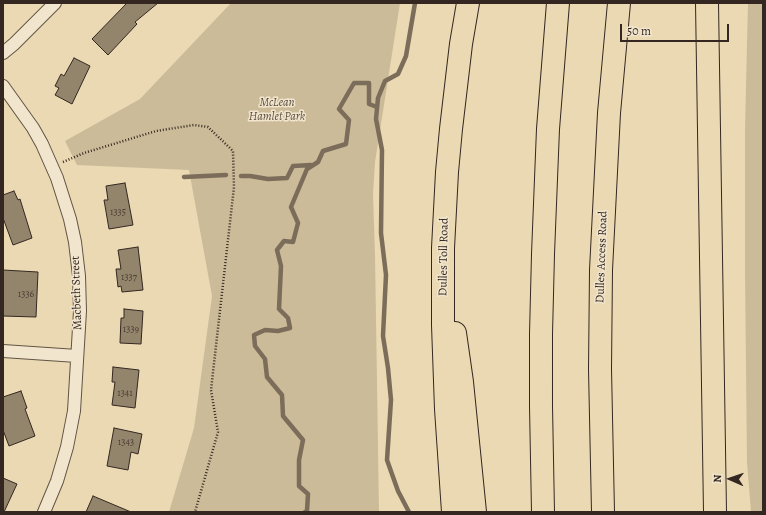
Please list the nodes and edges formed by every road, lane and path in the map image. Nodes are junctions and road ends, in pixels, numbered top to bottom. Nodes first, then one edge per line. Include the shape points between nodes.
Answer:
1 (55, 3) edge
2 (468, 3) edge
3 (558, 3) edge
4 (619, 3) edge
5 (708, 3) edge
6 (3, 53) edge
7 (3, 86) edge
8 (52, 167) junction
9 (443, 248) junction
10 (3, 351) edge
11 (77, 356) junction
12 (44, 512) edge
13 (195, 512) edge
14 (453, 512) edge
15 (475, 512) edge
16 (544, 512) edge
17 (603, 512) edge
18 (715, 512) edge

1 - 6 street
2 - 9 highway, Dulles Toll Road via 451,129
3 - 16 highway via 548,128 543,254 541,406
4 - 17 highway, Dulles Access Road via 609,113 602,263 600,369
5 - 18 highway
7 - 8 street, Macbeth Street via 33,128
8 - 11 street, Macbeth Street via 68,210 80,276
8 - 13 path via 84,152 156,131 194,125 208,127 233,151 234,187 212,390 218,432
9 - 14 highway, Dulles Toll Road via 445,394
9 - 15 highway via 462,382
10 - 11 street
11 - 12 street, Macbeth Street via 74,411 67,447

